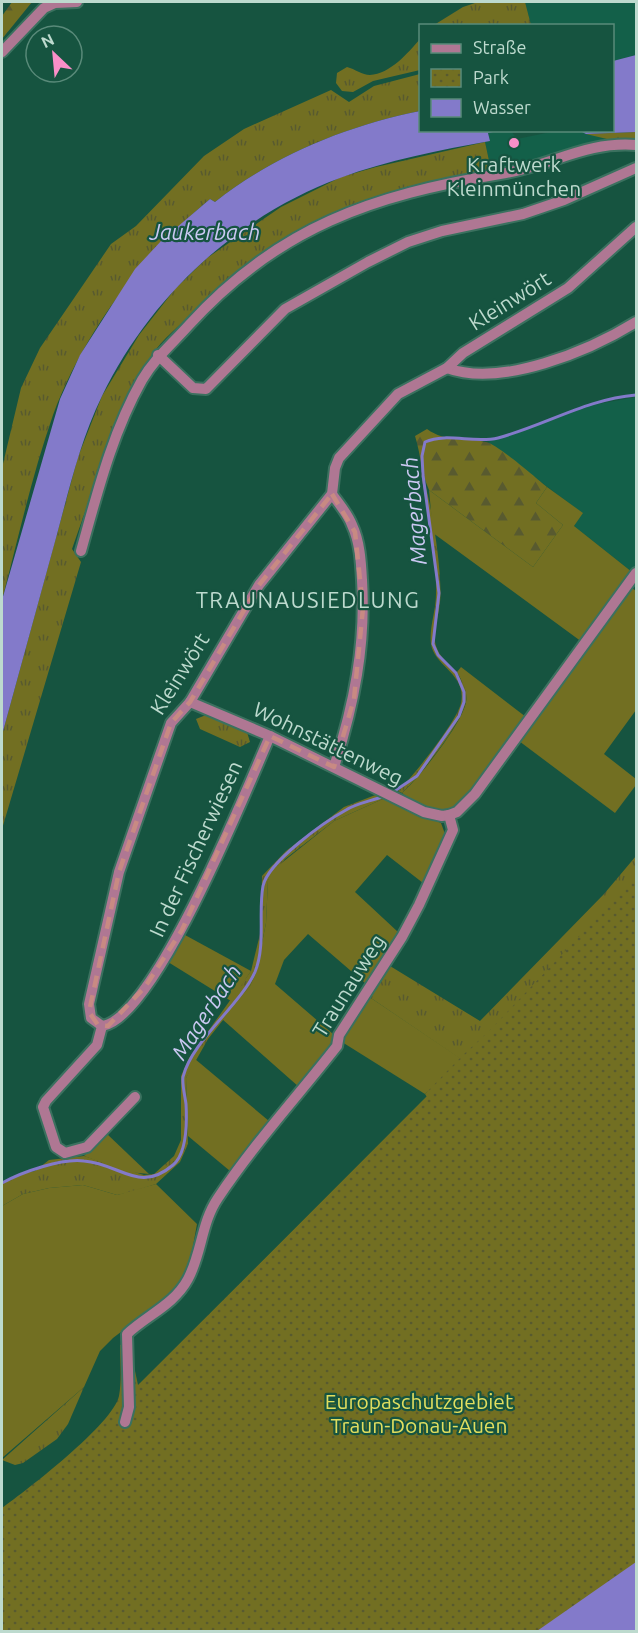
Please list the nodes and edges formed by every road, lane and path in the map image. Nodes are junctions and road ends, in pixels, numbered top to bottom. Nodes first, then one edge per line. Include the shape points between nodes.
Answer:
1 (77, 2) edge
2 (2, 52) edge
3 (636, 145) edge
4 (636, 168) edge
5 (636, 227) edge
6 (636, 322) edge
7 (158, 355) junction
8 (447, 368) junction
9 (332, 494) junction
10 (81, 551) dead end
11 (636, 573) edge
12 (190, 702) junction
13 (270, 736) junction
14 (334, 766) junction
15 (449, 815) junction
16 (102, 1026) junction
17 (135, 1097) dead end
18 (125, 1422) dead end

1 - 2 street via 44,8
3 - 7 street via 593,146 531,168 410,191 330,219 256,262
4 - 7 street via 546,206 442,231 378,256 285,309 206,389 193,388
5 - 8 street, Kleinwört via 568,288 463,353
6 - 8 street via 578,354 542,364 480,374
7 - 10 street via 123,421
8 - 9 street, Kleinwört via 398,394 339,458
9 - 12 street, Kleinwört via 259,585
9 - 14 street via 355,532 363,602 359,672
11 - 15 street via 475,794
12 - 13 street, Wohnstättenweg
12 - 16 street, Kleinwört via 171,723 117,879 89,1004 91,1018
13 - 14 street, Wohnstättenweg
13 - 16 street, In der Fischerwiesen via 174,944 123,1013 108,1026
14 - 15 street, Wohnstättenweg via 432,815
15 - 18 street, Traunauweg via 453,830 420,905 339,1035 337,1046 260,1138 214,1204 187,1281 164,1306 127,1334 129,1407
16 - 17 street via 97,1046 43,1107 56,1147 65,1153 87,1148

